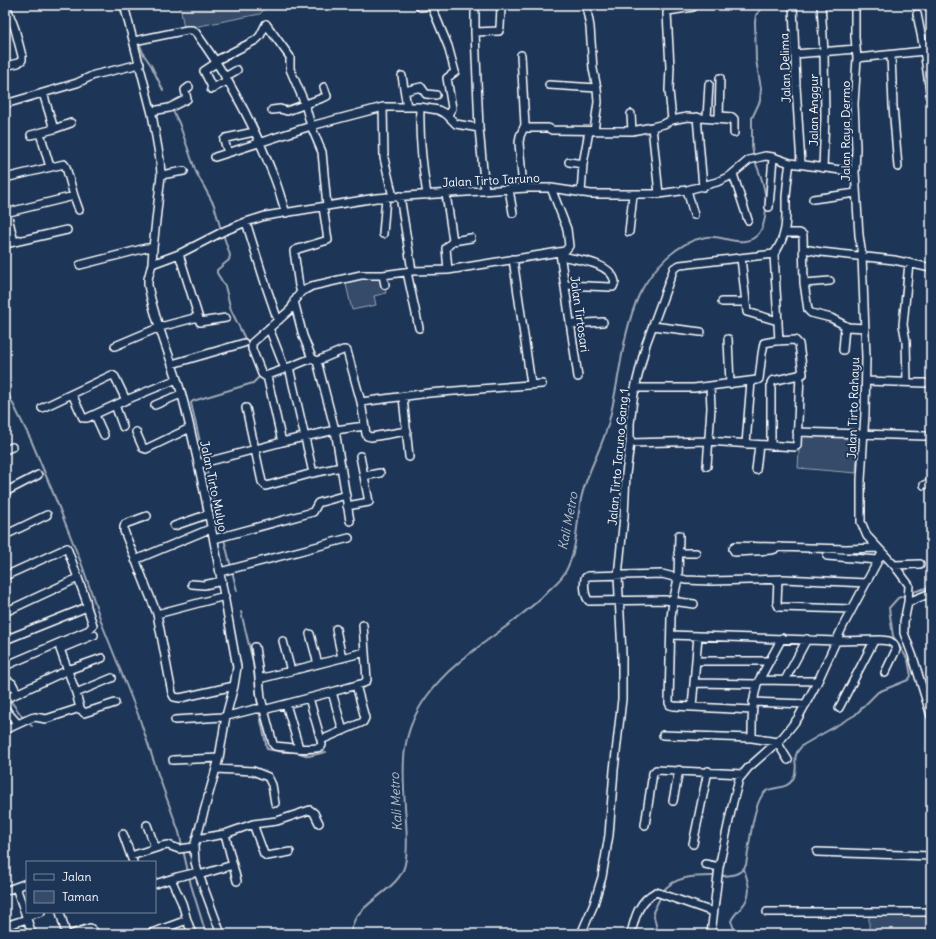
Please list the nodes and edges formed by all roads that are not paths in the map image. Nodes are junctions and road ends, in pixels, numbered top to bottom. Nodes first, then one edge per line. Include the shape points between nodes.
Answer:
1 (6, 5) edge
2 (124, 5) edge
3 (475, 5) edge
4 (586, 5) edge
5 (695, 5) edge
6 (793, 5) edge
7 (821, 5) edge
8 (431, 6) edge
9 (858, 6) edge
10 (420, 7) dead end
11 (501, 8) dead end
12 (917, 14) dead end
13 (475, 32) junction
14 (134, 41) junction
15 (926, 46) edge
16 (856, 49) junction
17 (824, 52) junction
18 (795, 54) junction
19 (521, 55) dead end
20 (891, 55) junction
21 (856, 58) junction
22 (216, 62) junction
23 (140, 64) junction
24 (5, 66) edge
25 (237, 70) dead end
26 (402, 76) dead end
27 (720, 78) dead end
28 (226, 79) junction
29 (709, 84) dead end
30 (549, 85) dead end
31 (189, 87) dead end
32 (324, 87) dead end
33 (597, 88) junction
34 (405, 91) junction
35 (43, 94) junction
36 (436, 95) dead end
37 (931, 98) edge
38 (5, 103) edge
39 (305, 104) junction
40 (383, 107) junction
41 (420, 107) junction
42 (407, 108) junction
43 (272, 110) dead end
44 (152, 111) junction
45 (446, 114) junction
46 (630, 114) dead end
47 (697, 117) junction
48 (719, 117) junction
49 (707, 118) junction
50 (672, 120) junction
51 (727, 120) dead end
52 (71, 123) dead end
53 (311, 126) junction
54 (652, 127) junction
55 (479, 128) junction
56 (525, 128) junction
57 (54, 129) junction
58 (591, 131) junction
59 (632, 131) junction
60 (40, 132) junction
61 (254, 132) junction
62 (734, 133) dead end
63 (31, 135) dead end
64 (259, 142) junction
65 (228, 153) junction
66 (215, 157) dead end
67 (773, 157) junction
68 (568, 162) dead end
69 (790, 163) junction
70 (584, 164) junction
71 (801, 164) junction
72 (50, 167) junction
73 (898, 167) dead end
74 (823, 168) junction
75 (184, 172) dead end
76 (855, 172) junction
77 (732, 174) junction
78 (161, 175) junction
79 (5, 178) edge
80 (703, 187) junction
81 (523, 188) junction
82 (551, 188) junction
83 (509, 189) junction
84 (687, 190) junction
85 (485, 191) junction
86 (581, 193) junction
87 (856, 193) junction
88 (446, 194) junction
89 (659, 194) junction
90 (426, 195) junction
91 (633, 195) junction
92 (74, 196) junction
93 (393, 197) junction
94 (813, 199) dead end
95 (5, 204) edge
96 (325, 206) junction
97 (769, 207) dead end
98 (78, 210) dead end
99 (6, 213) edge
100 (286, 213) junction
101 (513, 213) dead end
102 (694, 215) dead end
103 (748, 220) dead end
104 (246, 222) junction
105 (67, 230) dead end
106 (629, 232) dead end
107 (785, 233) junction
108 (383, 234) dead end
109 (471, 238) dead end
110 (453, 241) junction
111 (14, 242) junction
112 (5, 244) edge
113 (153, 248) junction
114 (804, 248) junction
115 (179, 254) junction
116 (561, 254) junction
117 (774, 254) junction
118 (862, 256) junction
119 (741, 258) junction
120 (513, 259) junction
121 (909, 263) junction
122 (152, 264) junction
123 (80, 265) dead end
124 (930, 267) edge
125 (448, 270) junction
126 (409, 272) junction
127 (383, 275) junction
128 (830, 281) dead end
129 (804, 283) junction
130 (385, 285) dead end
131 (566, 285) junction
132 (300, 290) junction
133 (294, 301) junction
134 (722, 302) dead end
135 (745, 302) junction
136 (198, 317) junction
137 (226, 318) dead end
138 (277, 318) junction
139 (778, 321) junction
140 (603, 322) dead end
141 (570, 324) junction
142 (653, 326) junction
143 (845, 326) junction
144 (160, 327) junction
145 (268, 328) junction
146 (419, 328) dead end
147 (865, 328) junction
148 (701, 332) dead end
149 (728, 339) dead end
150 (779, 341) junction
151 (244, 343) dead end
152 (115, 346) dead end
153 (843, 350) dead end
154 (315, 360) junction
155 (172, 364) junction
156 (287, 368) junction
157 (800, 374) junction
158 (267, 376) junction
159 (578, 377) dead end
160 (177, 379) junction
161 (751, 381) junction
162 (866, 381) junction
163 (908, 382) junction
164 (925, 383) dead end
165 (531, 384) junction
166 (542, 384) dead end
167 (730, 384) junction
168 (710, 386) junction
169 (635, 388) junction
170 (72, 394) junction
171 (182, 394) junction
172 (403, 397) junction
173 (126, 400) junction
174 (361, 402) junction
175 (115, 405) junction
176 (154, 405) dead end
177 (42, 408) dead end
178 (246, 408) dead end
179 (95, 415) junction
180 (365, 426) junction
181 (123, 427) dead end
182 (190, 428) junction
183 (334, 430) junction
184 (407, 431) junction
185 (136, 432) dead end
186 (797, 432) junction
187 (864, 434) junction
188 (104, 435) dead end
189 (926, 436) dead end
190 (305, 437) junction
191 (708, 441) junction
192 (282, 442) junction
193 (630, 443) junction
194 (746, 444) junction
195 (759, 445) junction
196 (772, 446) junction
197 (254, 450) junction
198 (360, 456) dead end
199 (409, 457) dead end
200 (203, 463) junction
201 (707, 466) dead end
202 (341, 467) junction
203 (756, 470) dead end
204 (313, 473) junction
205 (380, 473) dead end
206 (38, 475) dead end
207 (364, 476) junction
208 (5, 492) edge
209 (346, 495) junction
210 (347, 506) junction
211 (209, 514) junction
212 (47, 515) dead end
213 (147, 516) dead end
214 (350, 521) dead end
215 (174, 526) dead end
216 (212, 528) junction
217 (5, 535) edge
218 (679, 535) dead end
219 (220, 537) junction
220 (349, 538) dead end
221 (778, 547) junction
222 (880, 551) junction
223 (696, 552) dead end
224 (678, 553) junction
225 (827, 556) dead end
226 (135, 560) junction
227 (878, 560) junction
228 (920, 564) dead end
229 (894, 565) junction
230 (220, 572) junction
231 (5, 576) edge
232 (618, 576) junction
233 (78, 578) junction
234 (678, 579) junction
235 (778, 580) junction
236 (222, 581) junction
237 (866, 583) junction
238 (192, 584) dead end
239 (931, 594) edge
240 (224, 596) junction
241 (619, 600) junction
242 (908, 600) junction
243 (673, 602) junction
244 (694, 604) dead end
245 (87, 607) junction
246 (852, 609) junction
247 (5, 612) edge
248 (156, 614) junction
249 (363, 625) dead end
250 (336, 628) dead end
251 (310, 634) dead end
252 (94, 635) dead end
253 (671, 635) junction
254 (698, 636) junction
255 (782, 638) junction
256 (807, 639) junction
257 (5, 640) edge
258 (283, 641) dead end
259 (836, 641) junction
260 (874, 641) junction
261 (255, 647) dead end
262 (365, 652) junction
263 (102, 658) dead end
264 (342, 658) junction
265 (696, 661) junction
266 (770, 662) junction
267 (318, 664) junction
268 (5, 666) edge
269 (67, 671) junction
270 (291, 671) junction
271 (885, 673) dead end
272 (112, 678) dead end
273 (5, 679) edge
274 (259, 680) junction
275 (785, 680) junction
276 (818, 681) junction
277 (758, 682) junction
278 (694, 683) junction
279 (356, 685) junction
280 (234, 686) junction
281 (332, 692) junction
282 (76, 693) junction
283 (10, 697) edge
284 (309, 698) junction
285 (115, 703) dead end
286 (286, 704) junction
287 (806, 704) junction
288 (752, 706) junction
289 (692, 707) junction
290 (80, 708) junction
291 (839, 708) dead end
292 (5, 709) edge
293 (259, 709) junction
294 (226, 716) junction
295 (931, 716) edge
296 (175, 720) dead end
297 (18, 724) junction
298 (5, 730) edge
299 (343, 731) junction
300 (664, 735) dead end
301 (752, 738) junction
302 (321, 740) junction
303 (777, 742) junction
304 (299, 748) junction
305 (219, 758) junction
306 (173, 760) dead end
307 (788, 760) dead end
308 (216, 769) junction
309 (679, 770) junction
310 (708, 771) junction
311 (743, 774) junction
312 (674, 801) dead end
313 (275, 803) dead end
314 (253, 824) junction
315 (319, 824) dead end
316 (147, 825) dead end
317 (645, 825) dead end
318 (123, 834) dead end
319 (226, 834) junction
320 (694, 844) dead end
321 (193, 845) junction
322 (155, 847) junction
323 (290, 852) dead end
324 (818, 852) dead end
325 (931, 856) edge
326 (132, 859) edge
327 (704, 864) dead end
328 (233, 865) junction
329 (718, 870) junction
330 (199, 874) junction
331 (174, 878) junction
332 (238, 881) dead end
333 (26, 883) edge
334 (156, 884) edge
335 (16, 887) junction
336 (5, 891) edge
337 (713, 912) junction
338 (767, 912) dead end
339 (931, 912) edge
340 (38, 913) edge
341 (60, 913) edge
342 (26, 918) junction
343 (187, 920) junction
344 (5, 926) edge
345 (32, 934) edge
346 (66, 934) edge
347 (72, 934) edge
348 (97, 934) edge
349 (149, 934) edge
350 (192, 934) edge
351 (221, 934) edge
352 (581, 934) edge
353 (631, 934) edge
354 (710, 934) edge

1 - 24 street via 22,60
2 - 14 street, Jalan Tirto Mulyo
3 - 13 street
4 - 33 street
5 - 50 street via 667,13
6 - 18 street, Jalan Delima
7 - 17 street, Jalan Anggur
8 - 10 street
8 - 45 street via 448,46 455,72 447,78 452,108
9 - 16 street, Jalan Raya Dermo
11 - 13 street via 499,31
12 - 15 street
13 - 55 street
14 - 22 street via 192,30
14 - 23 street, Jalan Tirto Mulyo
15 - 20 street
15 - 37 street
16 - 17 street
16 - 21 street, Jalan Raya Dermo
17 - 18 street
17 - 74 street, Jalan Anggur
18 - 71 street, Jalan Delima
19 - 56 street
20 - 21 street
20 - 73 street
21 - 76 street, Jalan Raya Dermo
22 - 28 street
22 - 28 street via 204,71 212,89
22 - 39 street via 256,40 266,24 290,57 290,69
23 - 35 street via 94,75
23 - 44 street, Jalan Tirto Mulyo
25 - 28 street
26 - 34 street
27 - 48 street
28 - 61 street
29 - 49 street
30 - 33 street
31 - 44 street via 185,90 187,99 169,108
32 - 39 street via 326,97
33 - 58 street via 598,102
34 - 36 street via 421,87 426,94
34 - 42 street
35 - 38 street
35 - 57 street
39 - 43 street via 288,111
39 - 53 street
40 - 42 street
40 - 53 street
40 - 93 street via 384,158
41 - 42 street
41 - 45 street
41 - 90 street via 419,141
44 - 78 street, Jalan Tirto Mulyo
45 - 55 street via 456,124
46 - 59 street
47 - 49 street
47 - 50 street
47 - 80 street
48 - 49 street
48 - 51 street
48 - 62 street via 734,119
50 - 54 street
52 - 57 street
53 - 64 street
53 - 96 street via 322,152
54 - 59 street
54 - 89 street
55 - 85 street
56 - 58 street
56 - 81 street via 519,143
57 - 60 street
58 - 59 street
58 - 70 street
60 - 63 street
60 - 72 street
61 - 64 street
61 - 65 street via 226,138 224,140
64 - 65 street
64 - 100 street via 273,173
65 - 66 street
67 - 69 street, Jalan Tirto Taruno
67 - 77 street, Jalan Tirto Taruno via 749,160
67 - 97 street
68 - 70 street
69 - 71 street, Jalan Tirto Taruno
69 - 107 street
70 - 86 street
71 - 74 street, Jalan Tirto Taruno
72 - 79 street
72 - 92 street via 65,165
74 - 76 street, Jalan Tirto Taruno
75 - 78 street
76 - 87 street, Jalan Raya Dermo
77 - 80 street, Jalan Tirto Taruno
77 - 103 street
78 - 113 street, Jalan Tirto Mulyo
80 - 84 street, Jalan Tirto Taruno
81 - 82 street, Jalan Tirto Taruno
81 - 83 street, Jalan Tirto Taruno
82 - 86 street, Jalan Tirto Taruno
82 - 116 street via 569,239 568,248
83 - 85 street, Jalan Tirto Taruno
83 - 101 street
84 - 89 street, Jalan Tirto Taruno
84 - 102 street
85 - 88 street, Jalan Tirto Taruno
86 - 91 street, Jalan Tirto Taruno
87 - 94 street
87 - 118 street, Jalan Raya Dermo
88 - 90 street, Jalan Tirto Taruno
88 - 110 street
89 - 91 street, Jalan Tirto Taruno
90 - 93 street, Jalan Tirto Taruno
91 - 106 street
92 - 98 street
92 - 99 street
93 - 96 street, Jalan Tirto Taruno
93 - 108 street
93 - 126 street
95 - 99 street
96 - 100 street, Jalan Tirto Taruno
96 - 132 street via 328,240 294,251
99 - 111 street
100 - 104 street, Jalan Tirto Taruno
104 - 115 street, Jalan Tirto Taruno
104 - 138 street
105 - 111 street
107 - 114 street via 802,234
107 - 117 street via 780,247
109 - 110 street
110 - 125 street via 446,248
111 - 112 street
113 - 122 street, Jalan Tirto Mulyo
113 - 123 street
114 - 118 street
114 - 129 street
115 - 122 street, Jalan Tirto Taruno
115 - 136 street
116 - 120 street
116 - 131 street, Jalan Tirtosari
116 - 131 street via 604,267 612,274 615,282 613,287
117 - 119 street, Jalan Tirto Taruno Gang 1
117 - 139 street
118 - 121 street
118 - 147 street, Jalan Tirto Rahayu
119 - 135 street
119 - 142 street, Jalan Tirto Taruno Gang 1 via 674,268
120 - 125 street
120 - 165 street
121 - 124 street
121 - 163 street via 903,325
122 - 144 street, Jalan Tirto Mulyo via 148,285
125 - 126 street
126 - 127 street
126 - 146 street
127 - 130 street
127 - 132 street via 361,275
128 - 129 street
129 - 143 street via 808,310
131 - 141 street, Jalan Tirtosari
132 - 133 street
133 - 138 street via 291,308
133 - 154 street via 303,336
134 - 135 street
135 - 139 street via 748,313
136 - 137 street via 200,322
136 - 144 street
138 - 145 street
139 - 150 street
140 - 141 street
141 - 159 street, Jalan Tirtosari
142 - 148 street
142 - 169 street, Jalan Tirto Taruno Gang 1
143 - 147 street
143 - 153 street
144 - 152 street
144 - 155 street, Jalan Tirto Mulyo
145 - 156 street
145 - 158 street via 254,341 252,347 262,374
147 - 162 street, Jalan Tirto Rahayu
149 - 167 street
150 - 157 street via 795,340 799,344 802,370
150 - 161 street via 764,343 759,379
151 - 155 street
154 - 156 street
154 - 174 street via 343,350 347,351
154 - 183 street
155 - 160 street, Jalan Tirto Mulyo
156 - 158 street
156 - 190 street
157 - 186 street
157 - 196 street via 771,383
158 - 192 street
160 - 171 street, Jalan Tirto Mulyo
160 - 173 street
161 - 167 street
161 - 194 street
162 - 163 street
162 - 187 street, Jalan Tirto Rahayu
163 - 164 street
165 - 166 street
165 - 172 street
167 - 168 street
168 - 169 street
168 - 191 street via 711,417
169 - 193 street, Jalan Tirto Taruno Gang 1
170 - 173 street via 114,375
170 - 177 street
170 - 179 street via 83,418
171 - 176 street
171 - 182 street, Jalan Tirto Mulyo
172 - 174 street
172 - 184 street
173 - 175 street
174 - 180 street
175 - 179 street
175 - 181 street
178 - 197 street
179 - 188 street
180 - 183 street
180 - 184 street via 366,434 371,437
182 - 185 street via 146,449 143,448
182 - 200 street, Jalan Tirto Mulyo
183 - 190 street
183 - 202 street
184 - 199 street
186 - 187 street
186 - 196 street via 796,446
187 - 189 street
187 - 222 street, Jalan Tirto Rahayu via 861,522 867,536
190 - 192 street
190 - 204 street
191 - 193 street
191 - 194 street
191 - 201 street
192 - 197 street
193 - 232 street, Jalan Tirto Taruno Gang 1
194 - 195 street
195 - 196 street
195 - 203 street
197 - 200 street
197 - 204 street via 262,482 266,486
198 - 207 street
200 - 211 street, Jalan Tirto Mulyo
202 - 204 street
202 - 209 street
205 - 207 street
206 - 208 street
207 - 210 street via 369,502
209 - 210 street
209 - 219 street via 318,503 313,512
210 - 214 street
211 - 215 street
211 - 216 street, Jalan Tirto Mulyo
212 - 217 street
213 - 226 street via 124,527
216 - 219 street, Jalan Tirto Mulyo
216 - 226 street
218 - 224 street
219 - 230 street, Jalan Tirto Mulyo
220 - 230 street
221 - 221 street via 735,546 733,549 735,552 772,550
221 - 222 street
222 - 227 street
222 - 229 street, Jalan Tirto Rahayu
223 - 224 street
224 - 234 street
225 - 227 street
226 - 248 street
227 - 237 street
228 - 229 street
229 - 242 street, Jalan Tirto Rahayu via 908,582
230 - 236 street, Jalan Tirto Mulyo
231 - 233 street via 67,548
232 - 234 street via 662,574
232 - 241 street, Jalan Tirto Taruno Gang 1
232 - 241 street via 588,576 585,581 586,598 589,601
233 - 245 street
233 - 247 street
234 - 235 street
234 - 243 street
235 - 237 street
235 - 246 street via 778,607
236 - 238 street via 204,585
236 - 240 street, Jalan Tirto Mulyo
237 - 246 street
239 - 242 street
240 - 248 street
240 - 280 street, Jalan Tirto Mulyo via 236,668
241 - 243 street
241 - 352 street, Jalan Tirto Taruno Gang 1 via 622,699 609,835 598,890
242 - 295 street via 904,633
243 - 244 street
243 - 253 street
245 - 257 street
245 - 268 street via 93,625 89,630
246 - 259 street
248 - 280 street via 174,697 180,698
249 - 262 street
250 - 264 street
251 - 267 street
252 - 269 street via 60,649
253 - 254 street
253 - 289 street via 669,703 674,706
254 - 255 street
254 - 265 street
255 - 256 street
255 - 266 street
256 - 259 street
256 - 275 street
258 - 270 street
259 - 260 street
259 - 276 street
260 - 271 street via 889,641 896,646 895,654
260 - 291 street
261 - 274 street
262 - 264 street
262 - 279 street via 367,680
263 - 269 street
264 - 267 street
265 - 266 street
265 - 278 street
266 - 277 street
267 - 270 street
269 - 282 street
269 - 283 street
270 - 274 street
272 - 282 street
273 - 283 street via 12,683
274 - 293 street
275 - 276 street
275 - 277 street
276 - 287 street
277 - 278 street
277 - 288 street
278 - 289 street
279 - 281 street
279 - 299 street via 364,720
280 - 294 street, Jalan Tirto Mulyo
281 - 284 street
281 - 299 street
282 - 290 street
284 - 286 street
284 - 302 street
285 - 290 street via 84,713
286 - 293 street
286 - 304 street
287 - 288 street
287 - 303 street via 792,726
288 - 289 street
288 - 301 street
290 - 297 street via 46,719 35,717
292 - 297 street
293 - 294 street
293 - 304 street via 275,746
294 - 296 street
294 - 305 street, Jalan Tirto Mulyo
297 - 298 street
299 - 302 street
300 - 301 street
301 - 303 street
302 - 304 street via 322,745 319,748
303 - 307 street
303 - 311 street
305 - 306 street
305 - 308 street, Jalan Tirto Mulyo
308 - 313 street via 253,772 268,777
308 - 321 street, Jalan Tirto Mulyo
309 - 310 street
309 - 312 street
309 - 317 street via 658,769 653,772
310 - 311 street
310 - 320 street
311 - 329 street via 732,802
314 - 315 street via 278,821 310,810 314,812
314 - 319 street
314 - 323 street via 264,854 267,856
316 - 322 street
318 - 326 street
319 - 321 street
319 - 328 street
321 - 322 street via 179,849 168,845
321 - 330 street
322 - 326 street
324 - 325 street
327 - 329 street
328 - 330 street
328 - 332 street
329 - 337 street
330 - 331 street
330 - 351 street
331 - 334 street
331 - 343 street
333 - 335 street
335 - 336 street
335 - 342 street
337 - 353 street via 656,892 640,907
337 - 354 street
338 - 339 street
340 - 342 street
341 - 346 street
342 - 344 street
342 - 345 street
343 - 349 street
343 - 350 street
347 - 348 street via 90,928

